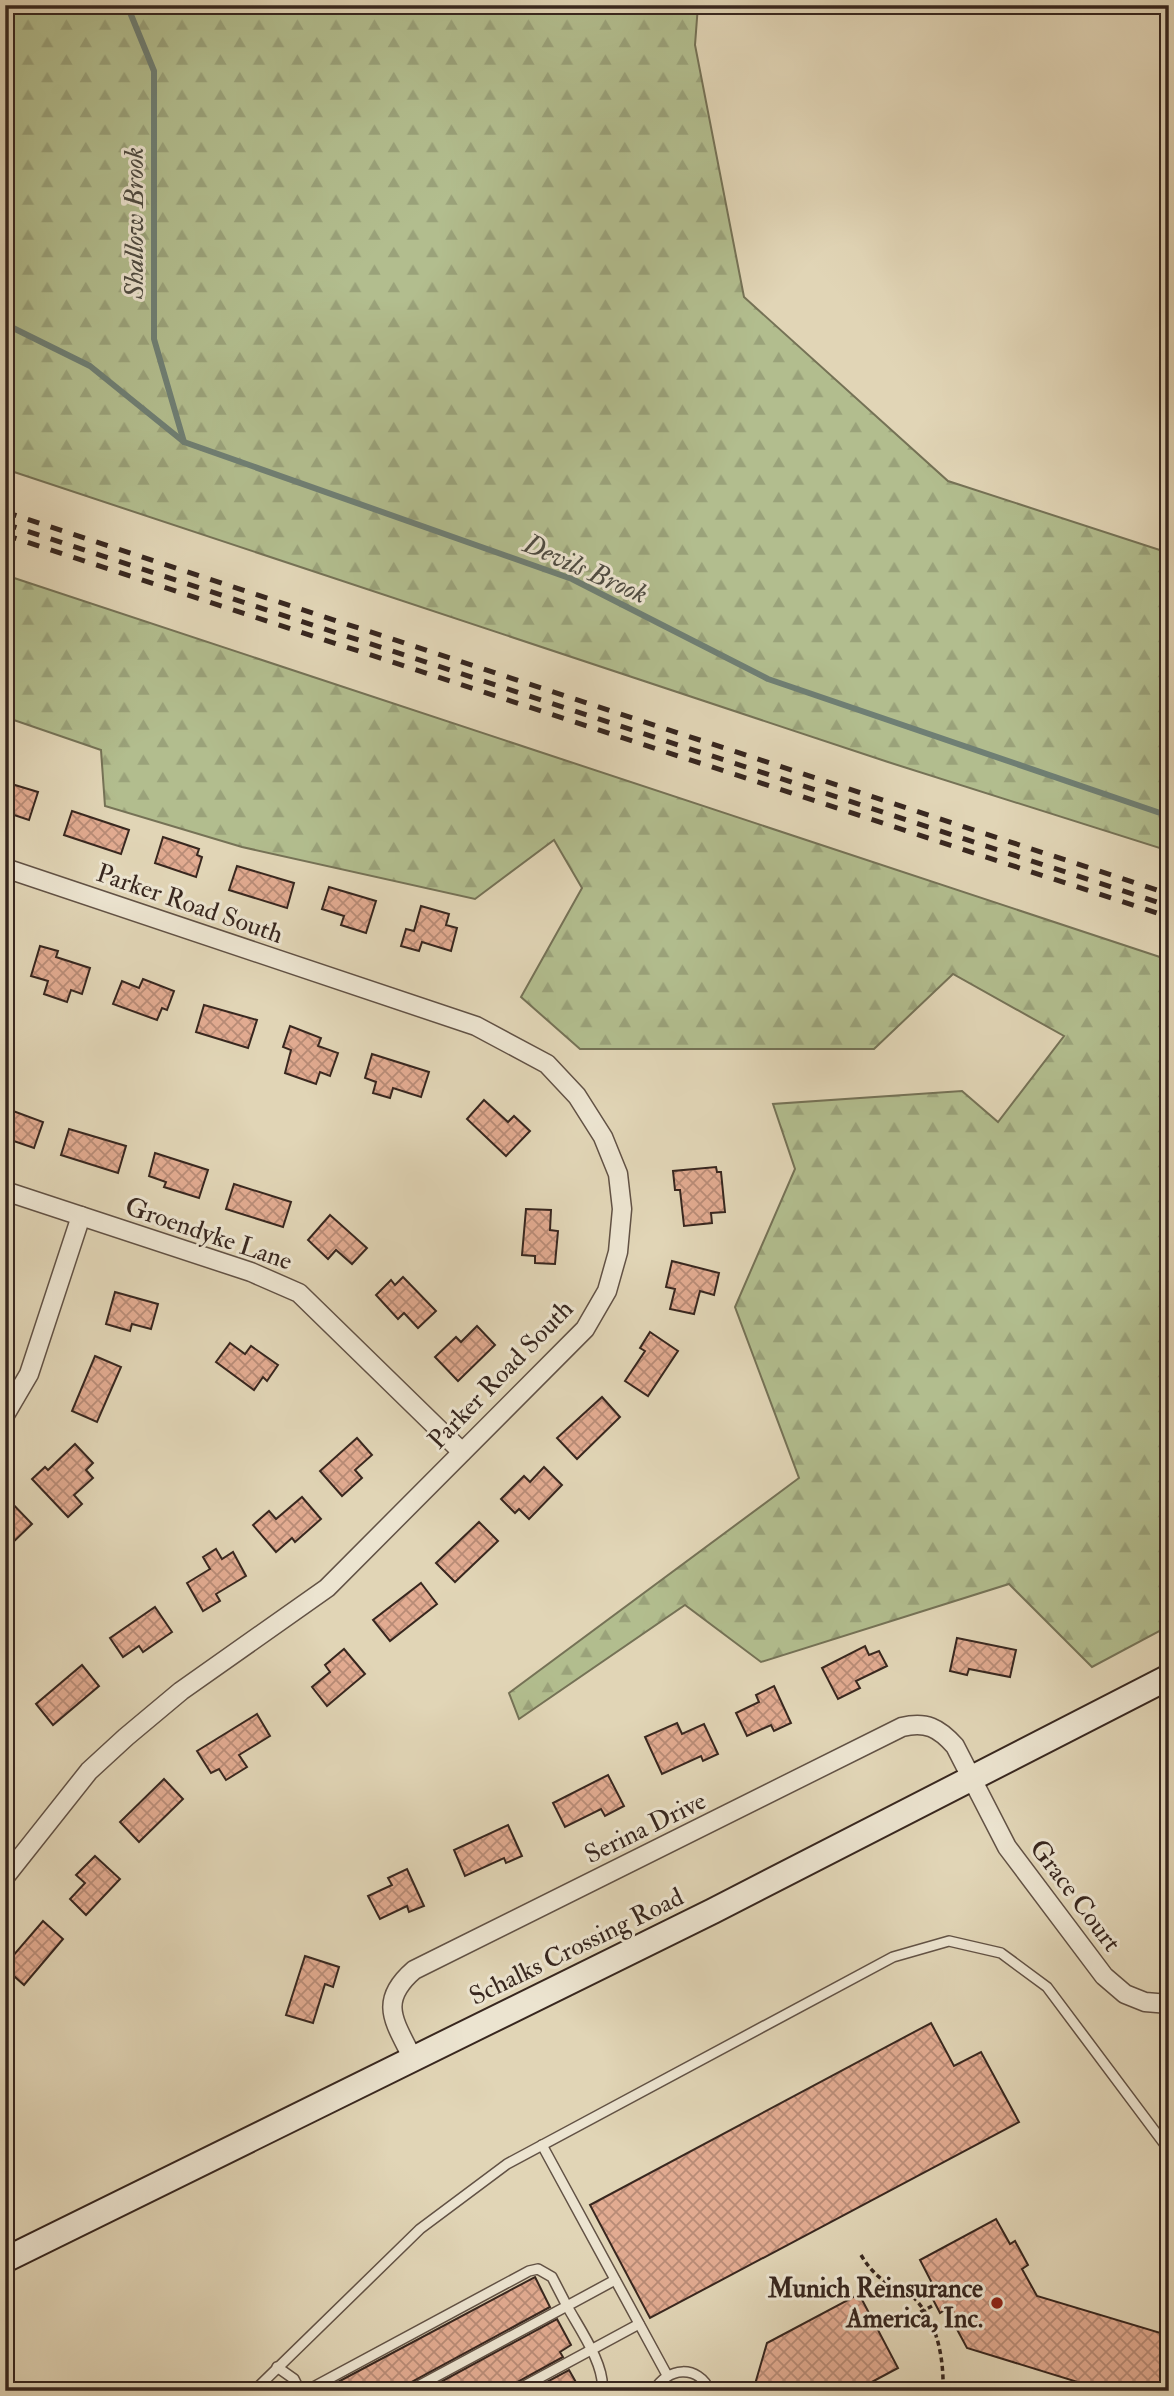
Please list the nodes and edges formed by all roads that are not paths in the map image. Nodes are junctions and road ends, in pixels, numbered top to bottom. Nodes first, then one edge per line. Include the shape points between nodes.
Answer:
1 (5, 868) edge
2 (5, 1191) edge
3 (81, 1216) junction
4 (5, 1415) edge
5 (462, 1452) junction
6 (1169, 1677) edge
7 (972, 1780) junction
8 (5, 1877) edge
9 (1169, 2004) edge
10 (413, 2059) junction
11 (542, 2145) junction
12 (1169, 2150) edge
13 (5, 2260) edge
14 (615, 2280) junction
15 (567, 2306) junction
16 (639, 2324) junction
17 (591, 2350) junction
18 (277, 2367) junction
19 (667, 2375) junction
20 (254, 2391) edge
21 (300, 2391) edge
22 (306, 2391) edge
23 (409, 2391) edge
24 (515, 2391) edge
25 (601, 2391) edge
26 (654, 2391) edge
27 (710, 2391) edge

1 - 5 street, Parker Road South via 476,1026 547,1064 577,1096 603,1137 618,1174 622,1209 618,1252 607,1291 585,1329
2 - 3 street, Groendyke Lane
3 - 4 street via 29,1374
3 - 5 street, Groendyke Lane via 251,1272 299,1293
5 - 8 street, Parker Road South via 327,1588 181,1691 89,1771
6 - 7 street, Schalks Crossing Road
7 - 9 street, Grace Court via 1007,1847 1104,1976 1125,1994
7 - 10 street, Schalks Crossing Road
7 - 10 street, Serina Drive via 943,1732 914,1724 902,1727 414,1970 393,1996 391,2015
10 - 13 street, Schalks Crossing Road
11 - 12 lane via 893,1957 949,1941 1002,1953 1047,1987
11 - 14 lane
11 - 18 lane via 507,2164 421,2229
14 - 15 lane
14 - 16 lane
15 - 17 lane
15 - 22 lane via 552,2277 538,2269 529,2271
15 - 23 lane
16 - 17 lane
16 - 19 lane
17 - 24 lane
17 - 25 lane via 603,2381
18 - 20 lane
18 - 21 lane via 294,2379
19 - 26 lane
19 - 27 lane via 689,2372 699,2376

